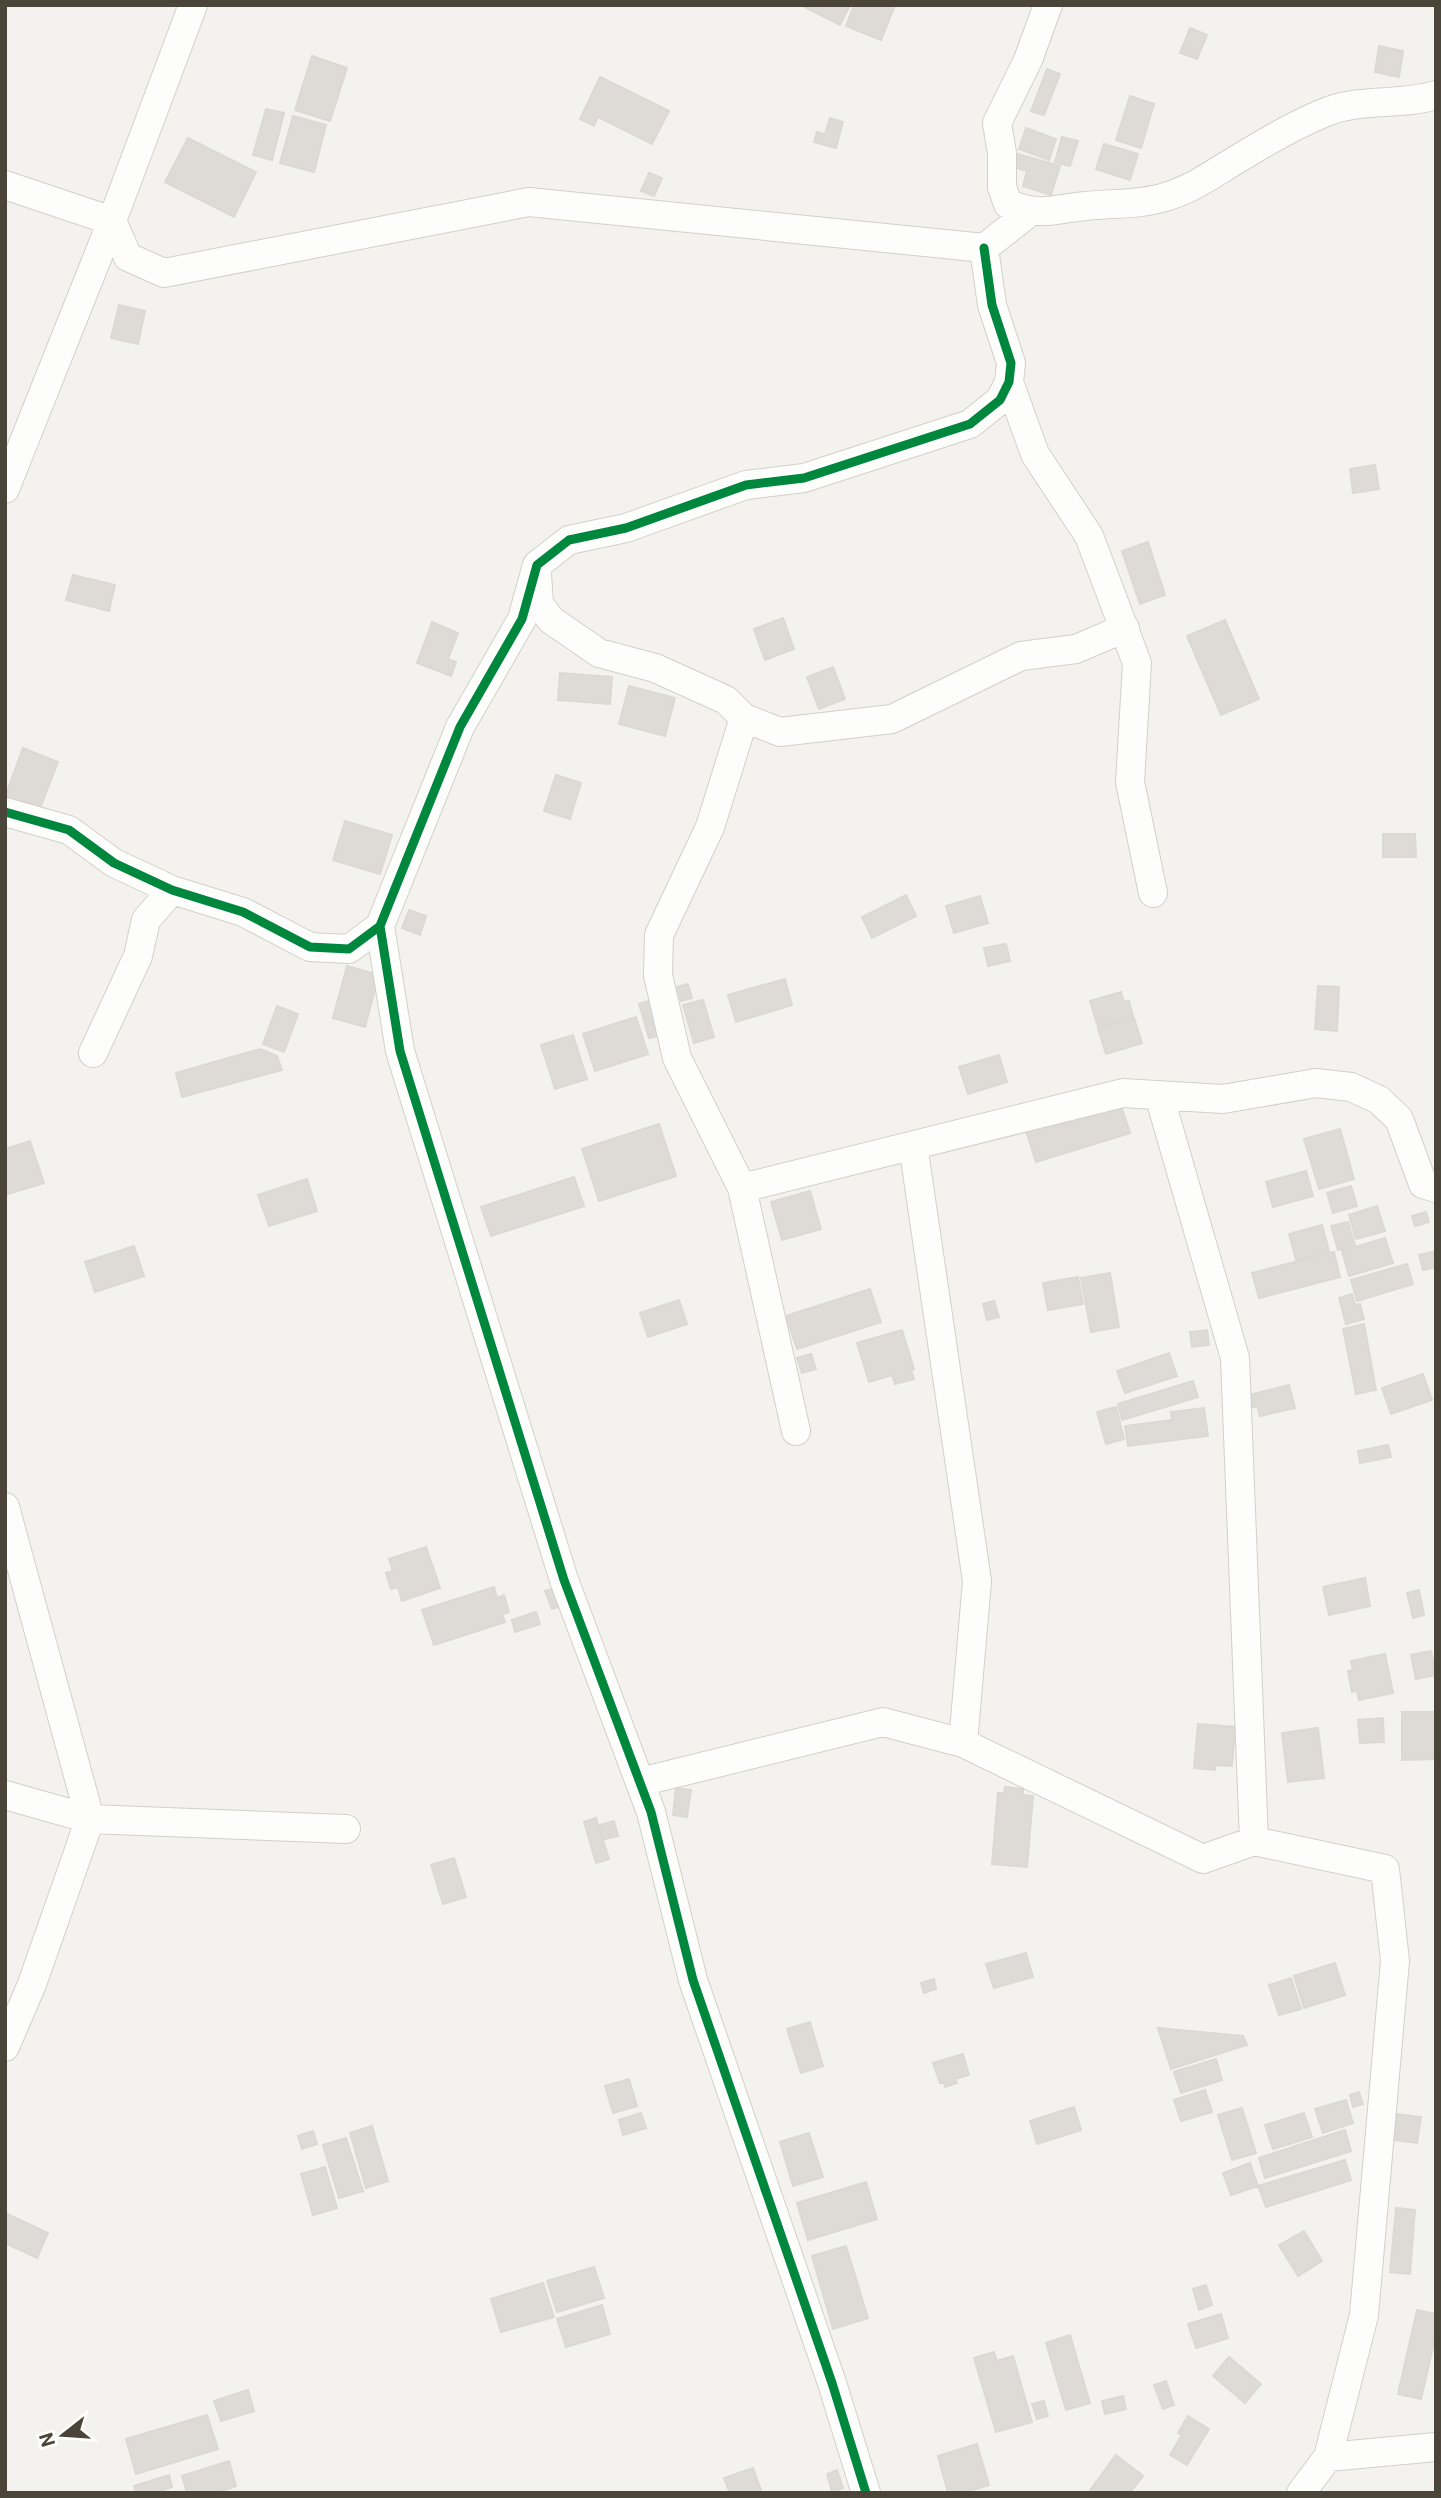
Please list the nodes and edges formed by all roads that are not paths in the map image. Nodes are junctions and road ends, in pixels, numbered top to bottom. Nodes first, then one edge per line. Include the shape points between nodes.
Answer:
1 (193, 5) edge
2 (1045, 6) edge
3 (1436, 95) edge
4 (5, 185) edge
5 (1030, 212) junction
6 (112, 221) junction
7 (984, 248) junction
8 (1009, 382) junction
9 (5, 489) edge
10 (537, 565) junction
11 (1125, 628) junction
12 (744, 718) junction
13 (5, 812) edge
14 (172, 890) junction
15 (1153, 893) dead end
16 (380, 926) junction
17 (93, 1053) dead end
18 (1159, 1095) junction
19 (913, 1145) junction
20 (742, 1188) junction
21 (1436, 1188) edge
22 (796, 1431) dead end
23 (5, 1507) edge
24 (963, 1743) junction
25 (640, 1782) junction
26 (5, 1795) edge
27 (90, 1819) junction
28 (346, 1829) dead end
29 (1254, 1841) junction
30 (5, 2047) edge
31 (1436, 2448) edge
32 (1328, 2457) junction
33 (866, 2493) edge
34 (1301, 2493) edge

1 - 6 street
2 - 5 street via 1028,60 997,123 1002,187 1008,204
3 - 5 street via 1327,111 1166,197
4 - 6 street
5 - 7 street
6 - 7 street via 128,257 164,273 529,202
6 - 9 street
7 - 8 street via 992,305 1011,363
8 - 10 street via 1000,400 970,424 804,478 746,485 626,528 569,540
8 - 11 street via 1035,454 1089,536
10 - 12 street via 539,604 551,620 599,653 655,668 726,700
10 - 16 street via 522,619 460,727
11 - 12 street via 1076,649 1021,656 892,719 780,732
11 - 15 street via 1137,663 1130,782
12 - 20 street via 710,827 659,935 658,975 677,1058
13 - 14 street via 69,830 114,863
14 - 16 street via 243,912 310,947 349,949
14 - 17 street via 146,920 138,956
16 - 25 street via 400,1051 564,1580
18 - 19 street via 1123,1093
18 - 21 street via 1223,1099 1316,1083 1351,1087 1379,1100 1399,1119 1423,1184
18 - 29 street via 1235,1358
19 - 20 street
19 - 24 street via 976,1581
20 - 22 street
23 - 27 street
24 - 25 street via 883,1723
24 - 29 street via 1203,1859
25 - 33 street via 693,1980
26 - 27 street
27 - 28 street
27 - 30 street
29 - 32 street via 1385,1869 1395,1961 1364,2315
31 - 32 street
32 - 34 street

